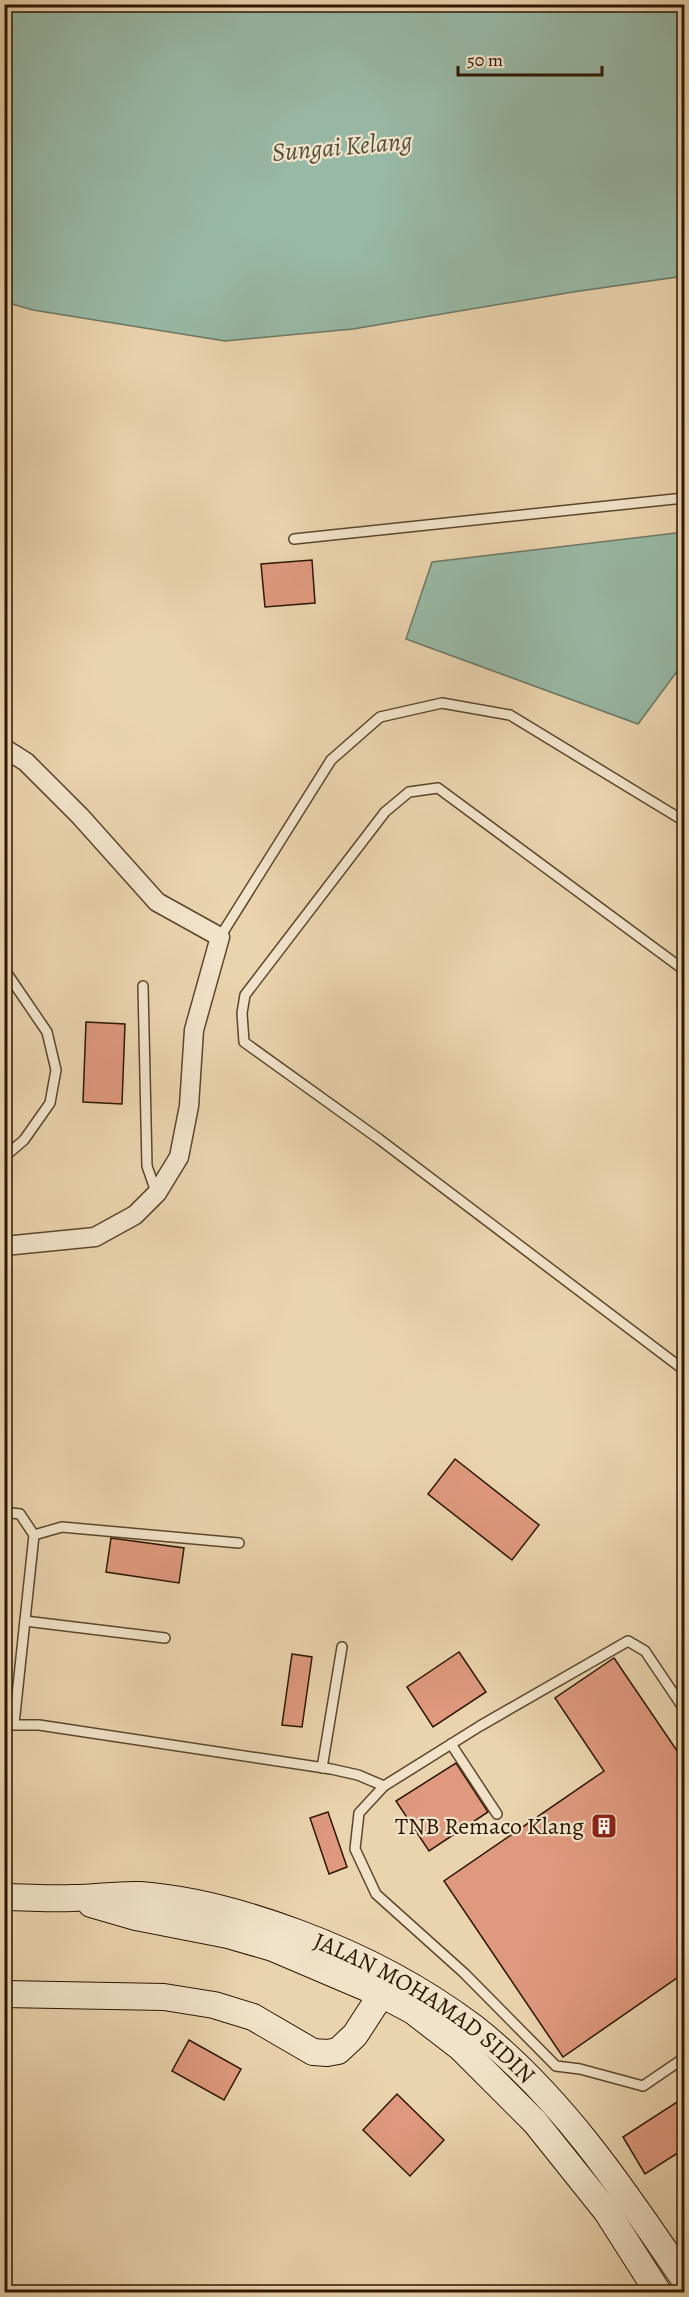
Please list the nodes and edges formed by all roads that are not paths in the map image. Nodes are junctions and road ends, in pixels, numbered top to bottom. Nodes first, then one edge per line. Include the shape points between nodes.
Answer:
1 (684, 498) edge
2 (294, 539) dead end
3 (4, 748) edge
4 (684, 821) edge
5 (220, 937) junction
6 (4, 969) edge
7 (684, 970) edge
8 (143, 986) dead end
9 (4, 1156) edge
10 (157, 1192) junction
11 (4, 1246) edge
12 (684, 1370) edge
13 (4, 1512) edge
14 (34, 1535) junction
15 (239, 1543) dead end
16 (25, 1621) junction
17 (165, 1638) dead end
18 (342, 1647) dead end
19 (684, 1709) edge
20 (9, 1725) edge
21 (451, 1744) junction
22 (322, 1768) junction
23 (384, 1786) junction
24 (497, 1814) dead end
25 (4, 1897) edge
26 (388, 1985) junction
27 (4, 1994) edge
28 (684, 2058) edge
29 (684, 2279) edge
30 (658, 2292) edge

1 - 2 lane
3 - 5 street via 26,762 73,808 157,902
4 - 5 lane via 510,715 442,704 380,717 332,760
5 - 10 street via 194,1030 189,1106 179,1157
6 - 9 lane via 47,1032 56,1070 50,1103 24,1140
7 - 12 lane via 438,788 409,792 385,812 245,995 242,1013 244,1042
8 - 10 lane via 147,1166
10 - 11 street via 135,1215 95,1237
13 - 14 lane via 20,1514
14 - 15 lane via 62,1527
14 - 16 lane
16 - 17 lane
16 - 20 lane
18 - 22 lane
19 - 21 lane via 645,1651 628,1641
20 - 22 lane via 39,1725
21 - 23 lane
21 - 24 lane
22 - 23 lane via 358,1775
23 - 28 lane via 360,1813 355,1849 376,1894 464,1973 556,2066 643,2086
25 - 26 main road, JALAN MOHAMAD SIDIN via 70,1898 273,1948
26 - 27 main road via 356,2035 339,2050 327,2053 313,2052 253,2017 214,2005 164,1997
26 - 29 main road, JALAN MOHAMAD SIDIN via 424,1993 474,2028 522,2072 584,2139
26 - 30 main road, JALAN MOHAMAD SIDIN via 413,2011 460,2048 535,2122 607,2212

